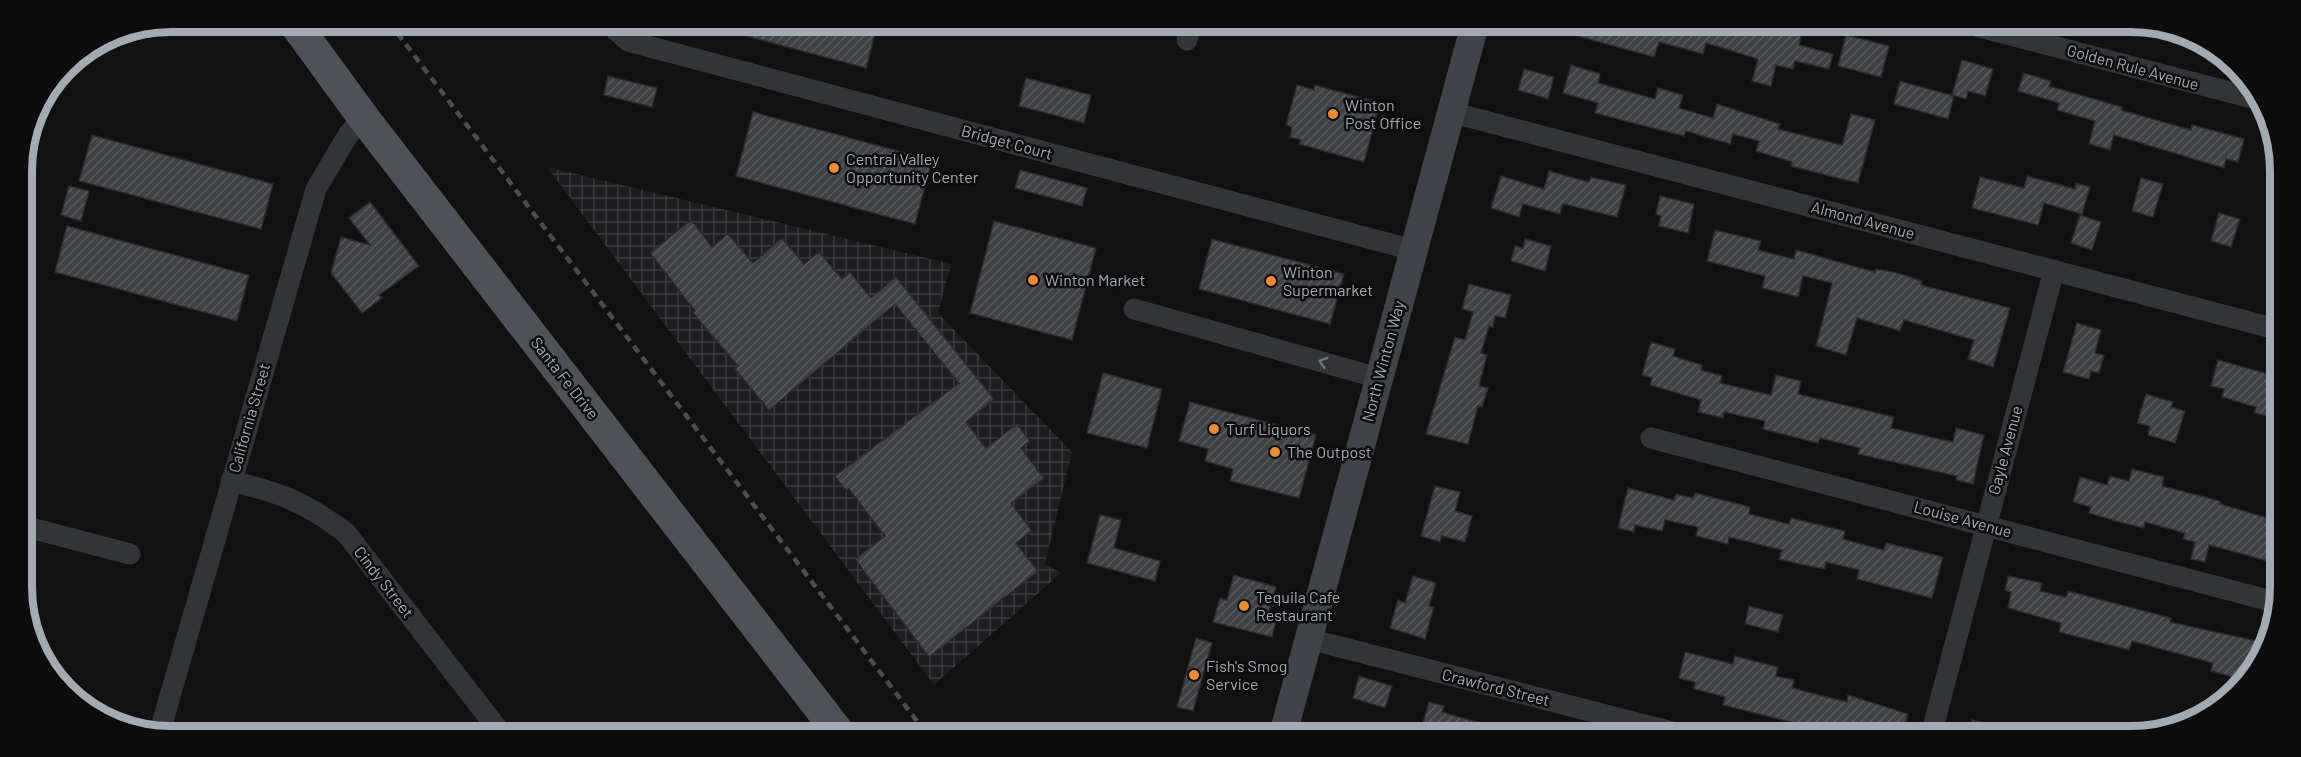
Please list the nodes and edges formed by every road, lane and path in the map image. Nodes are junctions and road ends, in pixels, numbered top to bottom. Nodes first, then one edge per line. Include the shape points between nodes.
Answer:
1 (301, 32) edge
2 (618, 32) edge
3 (1473, 32) edge
4 (1999, 32) edge
5 (2248, 97) edge
6 (1450, 112) junction
7 (363, 117) junction
8 (1413, 250) junction
9 (2054, 270) junction
10 (1134, 309) dead end
11 (2270, 327) edge
12 (1379, 378) junction
13 (1651, 438) dead end
14 (231, 481) junction
15 (1986, 525) junction
16 (32, 528) edge
17 (130, 554) dead end
18 (2269, 600) edge
19 (1309, 639) junction
20 (162, 725) edge
21 (1285, 725) edge
22 (1646, 725) edge
23 (1934, 725) edge
24 (495, 726) edge
25 (833, 726) edge

1 - 7 main road, Santa Fe Drive
2 - 8 street, Bridget Court via 628,42
3 - 6 main road, North Winton Way
4 - 5 street, Golden Rule Avenue
6 - 8 main road, North Winton Way
6 - 9 street, Almond Avenue
7 - 14 street, California Street via 316,189
7 - 25 main road, Santa Fe Drive
8 - 12 main road, North Winton Way
9 - 11 street, Almond Avenue
9 - 15 street, Gayle Avenue
12 -> 10 street
12 - 19 main road, North Winton Way
13 - 15 street, Louise Avenue
14 - 20 street, California Street
14 - 24 street, Cindy Street via 277,492 318,512 346,533
15 - 18 street, Louise Avenue
15 - 23 street, Gayle Avenue
16 - 17 street
19 - 21 main road, North Winton Way
19 - 22 street, Crawford Street

